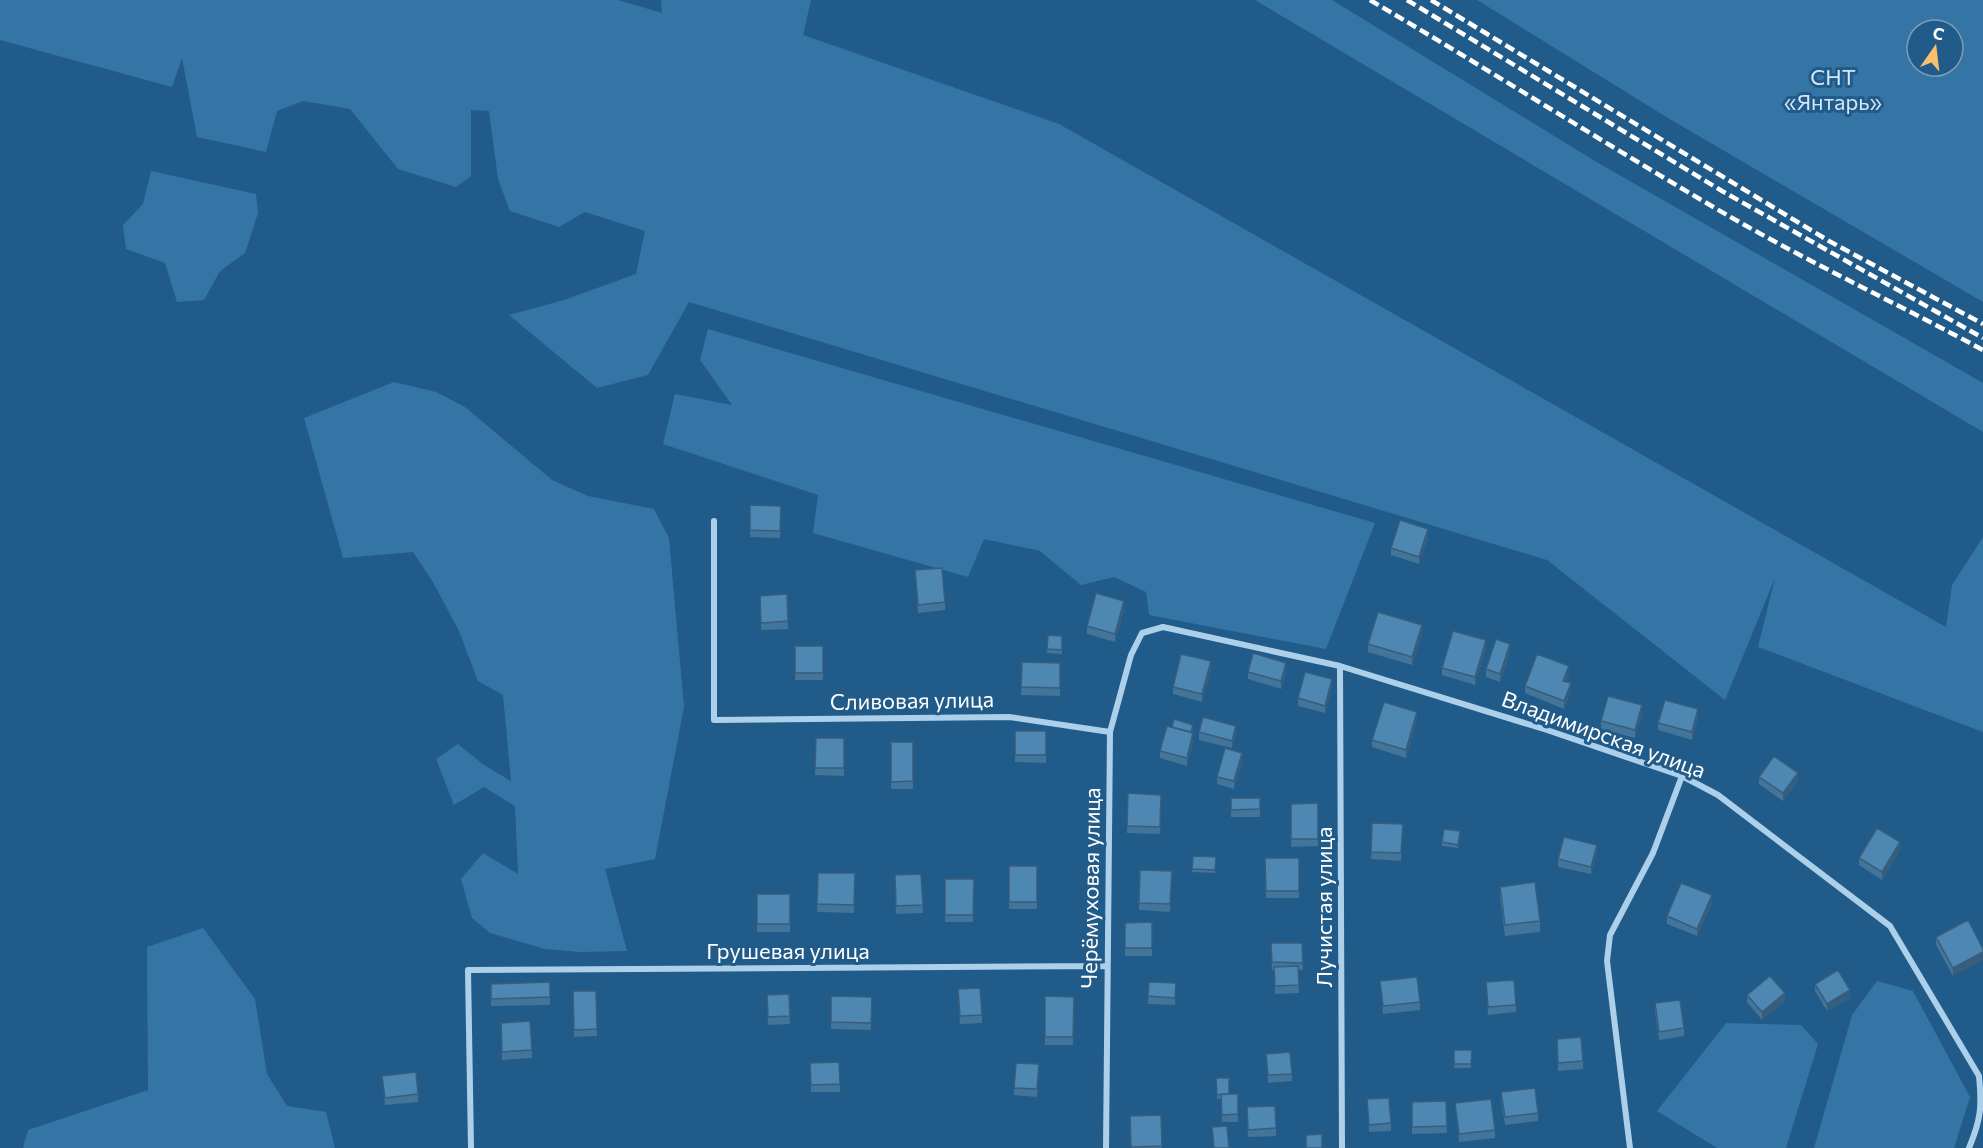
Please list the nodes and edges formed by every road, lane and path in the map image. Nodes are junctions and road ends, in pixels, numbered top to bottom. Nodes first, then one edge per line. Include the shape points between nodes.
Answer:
1 (714, 521) dead end
2 (1142, 633) joint
3 (1340, 666) junction
4 (1110, 732) junction
5 (1682, 776) junction
6 (1107, 966) junction
7 (471, 1148) edge
8 (1106, 1148) edge
9 (1342, 1148) edge
10 (1630, 1148) edge
11 (1969, 1148) edge

1 - 4 street, Сливовая улица via 714,720 1009,717
2 - 3 street, Владимирская улица via 1163,627
2 - 4 street, Черёмуховая улица via 1131,656
3 - 5 street, Владимирская улица
3 - 9 street, Лучистая улица
4 - 6 street, Черёмуховая улица
5 - 10 street via 1653,853 1610,935 1607,961
5 - 11 street, Владимирская улица via 1718,795 1890,926 1979,1076 1979,1124
6 - 7 street, Грушевая улица via 468,970
6 - 8 street, Черёмуховая улица

